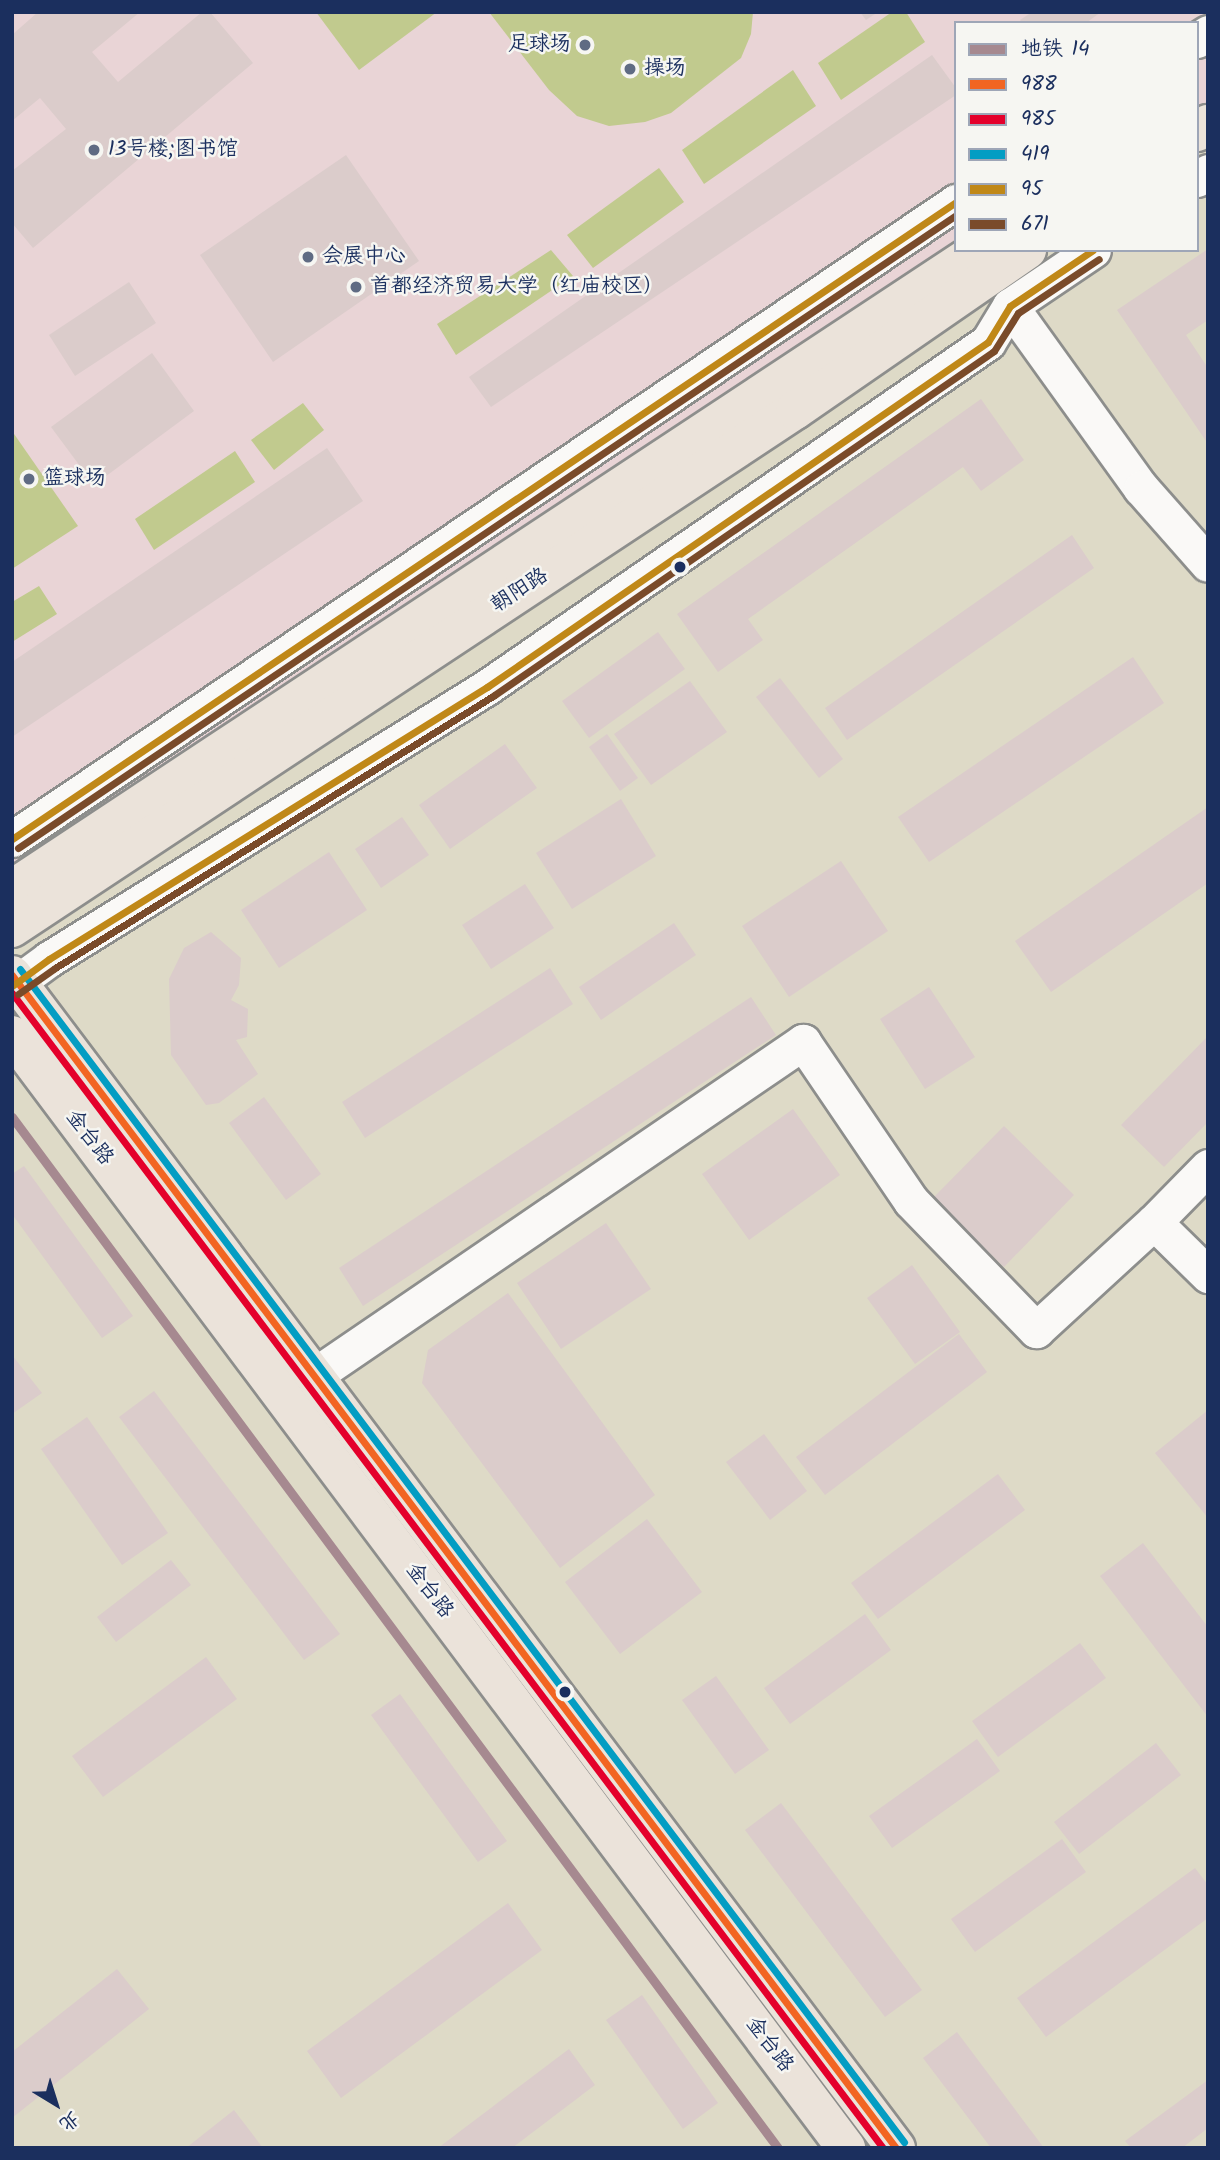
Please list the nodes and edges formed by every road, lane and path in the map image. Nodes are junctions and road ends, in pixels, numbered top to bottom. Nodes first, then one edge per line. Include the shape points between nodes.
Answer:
1 (954, 203) edge
2 (976, 252) edge
3 (1024, 252) edge
4 (1090, 252) edge
5 (1010, 306) junction
6 (1208, 564) edge
7 (12, 839) edge
8 (12, 889) edge
9 (12, 929) edge
10 (14, 981) edge
11 (12, 1035) edge
12 (1208, 1167) edge
13 (1154, 1222) junction
14 (1208, 1275) edge
15 (315, 1376) junction
16 (846, 2148) edge
17 (896, 2148) edge

1 - 7 street
2 - 8 main road, 朝阳路
3 - 9 main road, 朝阳路 via 795,410
4 - 5 street
5 - 6 street via 1141,488
5 - 10 street via 988,342 487,687
10 - 15 main road, 金台路
11 - 16 main road, 金台路
12 - 13 street
13 - 14 street
13 - 15 street via 1037,1330 911,1201 803,1042
15 - 17 main road, 金台路

